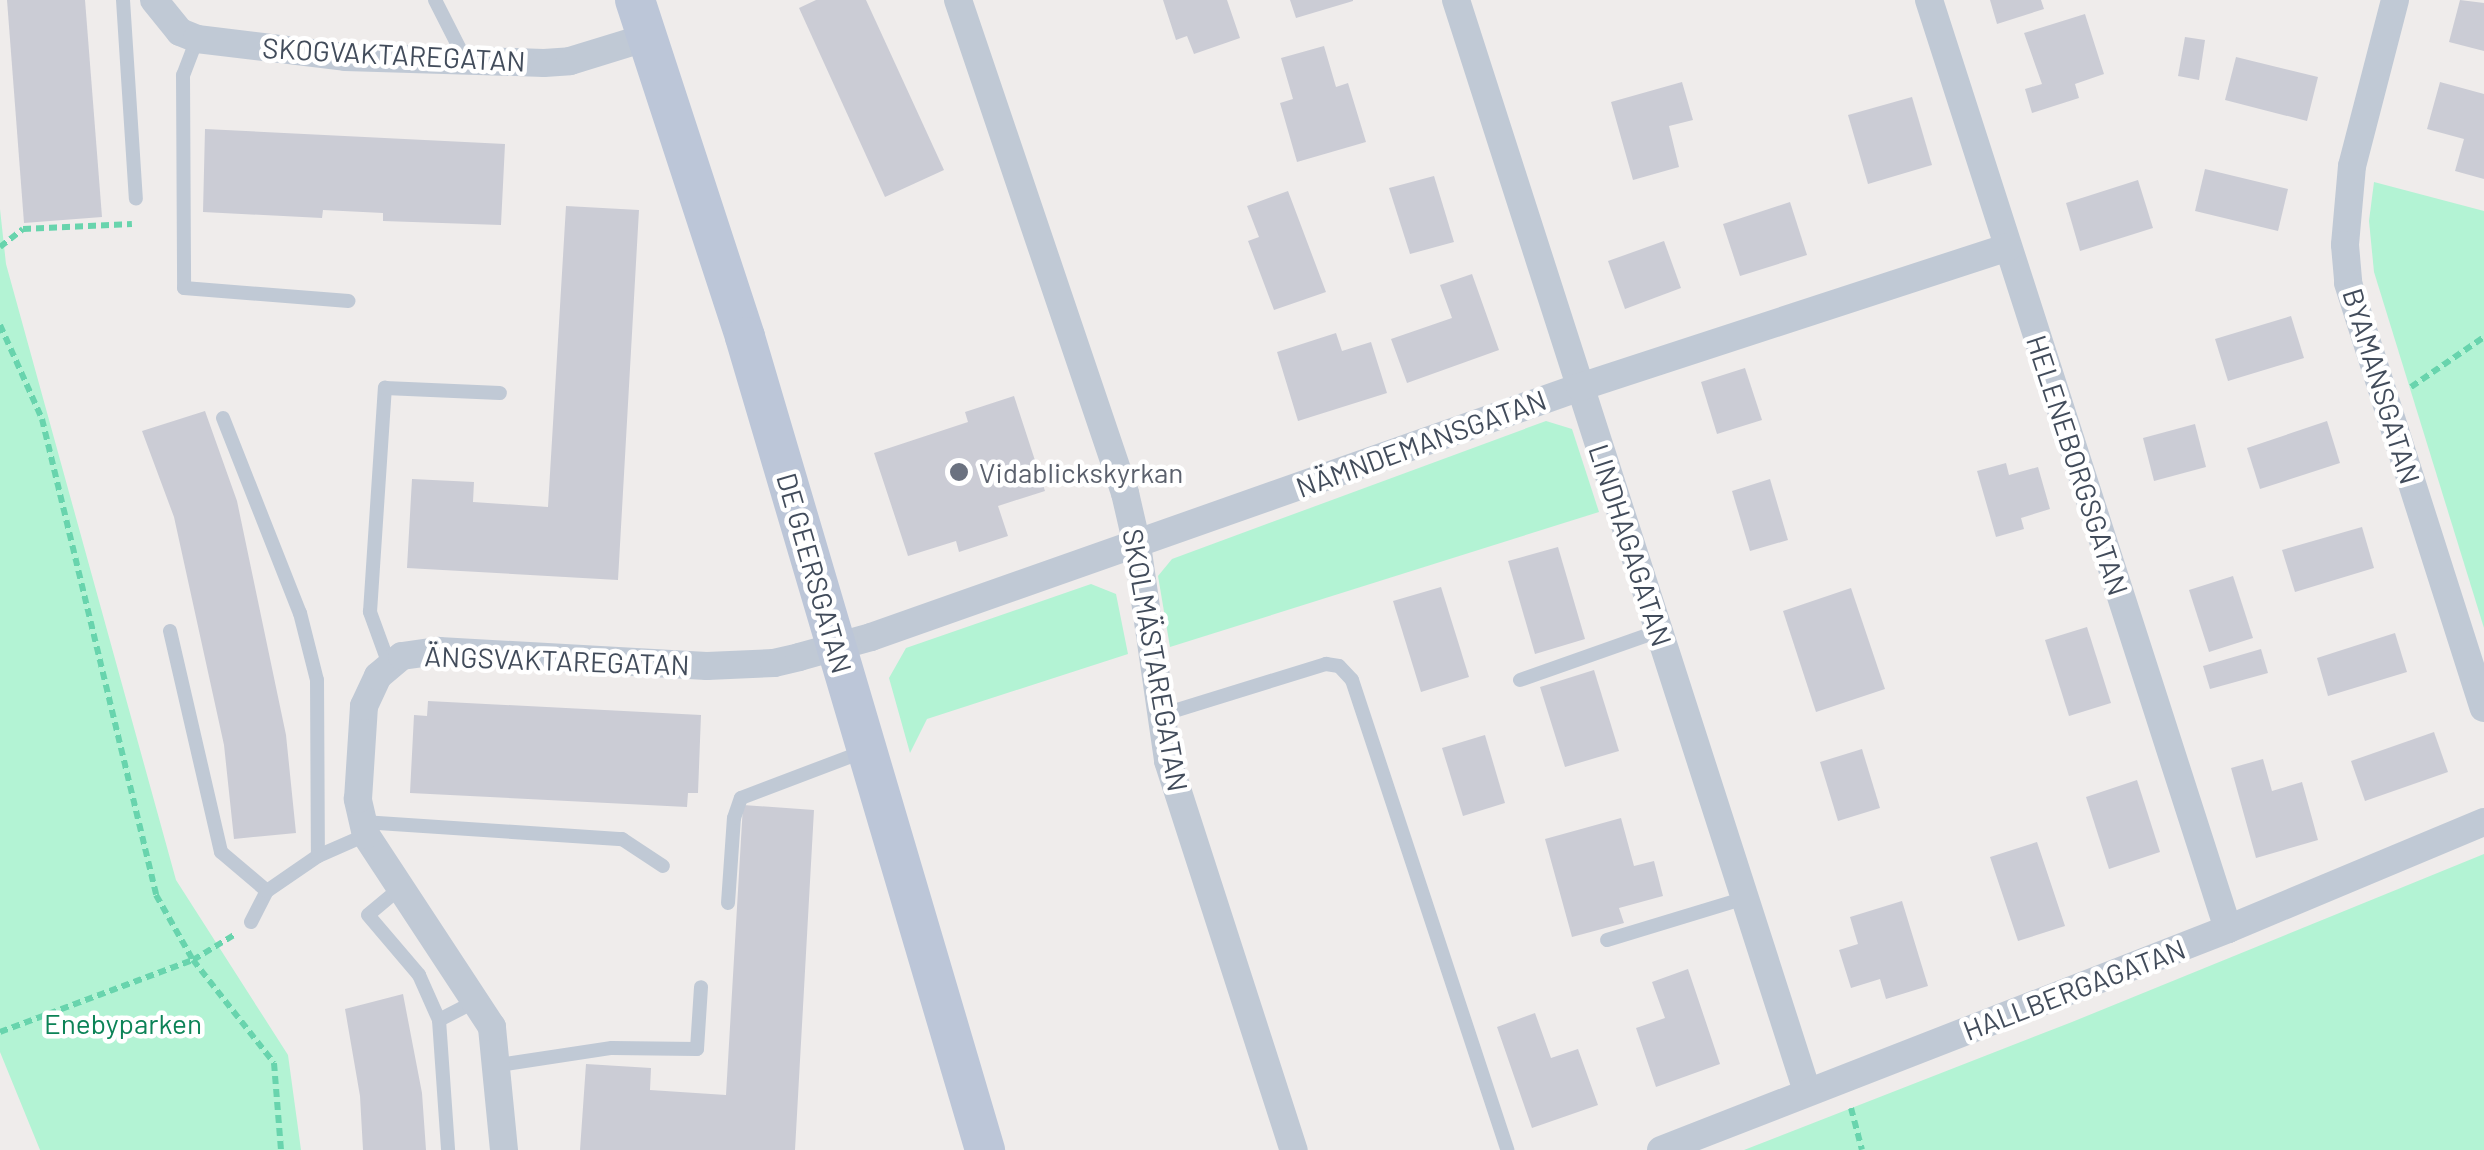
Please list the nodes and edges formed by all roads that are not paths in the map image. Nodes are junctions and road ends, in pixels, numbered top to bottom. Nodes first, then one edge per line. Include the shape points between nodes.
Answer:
1 (154, 0) edge
2 (436, 0) edge
3 (958, 0) edge
4 (1456, 0) edge
5 (1929, 0) edge
6 (2395, 0) edge
7 (123, 1) edge
8 (642, 19) edge
9 (197, 39) junction
10 (466, 61) junction
11 (136, 199) dead end
12 (2008, 247) junction
13 (348, 301) dead end
14 (1580, 387) junction
15 (500, 392) dead end
16 (223, 418) dead end
17 (1137, 544) junction
18 (170, 631) dead end
19 (1659, 631) junction
20 (837, 647) junction
21 (390, 667) junction
22 (1520, 680) dead end
23 (2484, 708) edge
24 (1162, 715) junction
25 (867, 750) junction
26 (2484, 822) edge
27 (365, 829) junction
28 (318, 856) junction
29 (663, 866) dead end
30 (400, 889) junction
31 (266, 891) junction
32 (1745, 898) junction
33 (728, 903) dead end
34 (251, 922) road end
35 (2228, 929) junction
36 (1607, 940) dead end
37 (702, 987) dead end
38 (476, 1000) junction
39 (439, 1020) junction
40 (498, 1065) junction
41 (1807, 1091) junction
42 (448, 1150) edge
43 (504, 1150) edge
44 (985, 1150) edge
45 (1294, 1150) edge
46 (1506, 1150) edge
47 (1661, 1150) edge

1 - 9 street via 180,32
2 - 10 lane
3 - 17 street, SKOLMÄSTAREGATAN
4 - 14 street, LINDHAGAGATAN
5 - 12 street, HELENEBORGSGATAN
6 - 23 street, BYAMANSGATAN via 2352,166 2348,283
7 - 11 lane
8 - 10 street, SKOGVAKTAREGATAN via 570,61
8 - 20 main road, DE GEERSGATAN via 746,337
9 - 10 street, SKOGVAKTAREGATAN via 345,57
9 - 13 lane via 183,76 184,288
12 - 14 street, NÄMNDEMANSGATAN
12 - 35 street, HELENEBORGSGATAN
14 - 17 street, NÄMNDEMANSGATAN
14 - 19 street, LINDHAGAGATAN
15 - 21 lane via 385,388 370,612
16 - 28 lane via 300,613 317,680
17 - 20 street, NÄMNDEMANSGATAN
17 - 24 street, SKOLMÄSTAREGATAN
18 - 31 lane via 221,852
19 - 22 lane
19 - 32 street, LINDHAGAGATAN
20 - 21 street, ÄNGSVAKTAREGATAN via 749,665 439,651 402,656
20 - 25 main road, DE GEERSGATAN
21 - 27 street, ÄNGSVAKTAREGATAN via 364,706 358,799
24 - 45 street, SKOLMÄSTAREGATAN via 1168,761
24 - 46 lane via 1326,664 1340,666 1352,680
25 - 33 lane via 741,798
25 - 44 main road, DE GEERSGATAN
26 - 35 street, HALLBERGAGATAN
27 - 28 lane
27 - 29 lane via 622,839
27 - 30 street, ÄNGSVAKTAREGATAN
28 - 31 lane
30 - 38 street, ÄNGSVAKTAREGATAN
30 - 39 lane via 368,915 420,975
31 - 34 lane
32 - 36 lane
32 - 41 street, LINDHAGAGATAN
35 - 41 street, HALLBERGAGATAN
37 - 40 lane via 697,1049 612,1048
38 - 39 lane
38 - 40 street, ÄNGSVAKTAREGATAN via 492,1026
39 - 42 lane
40 - 43 street, ÄNGSVAKTAREGATAN
41 - 47 street, HALLBERGAGATAN

